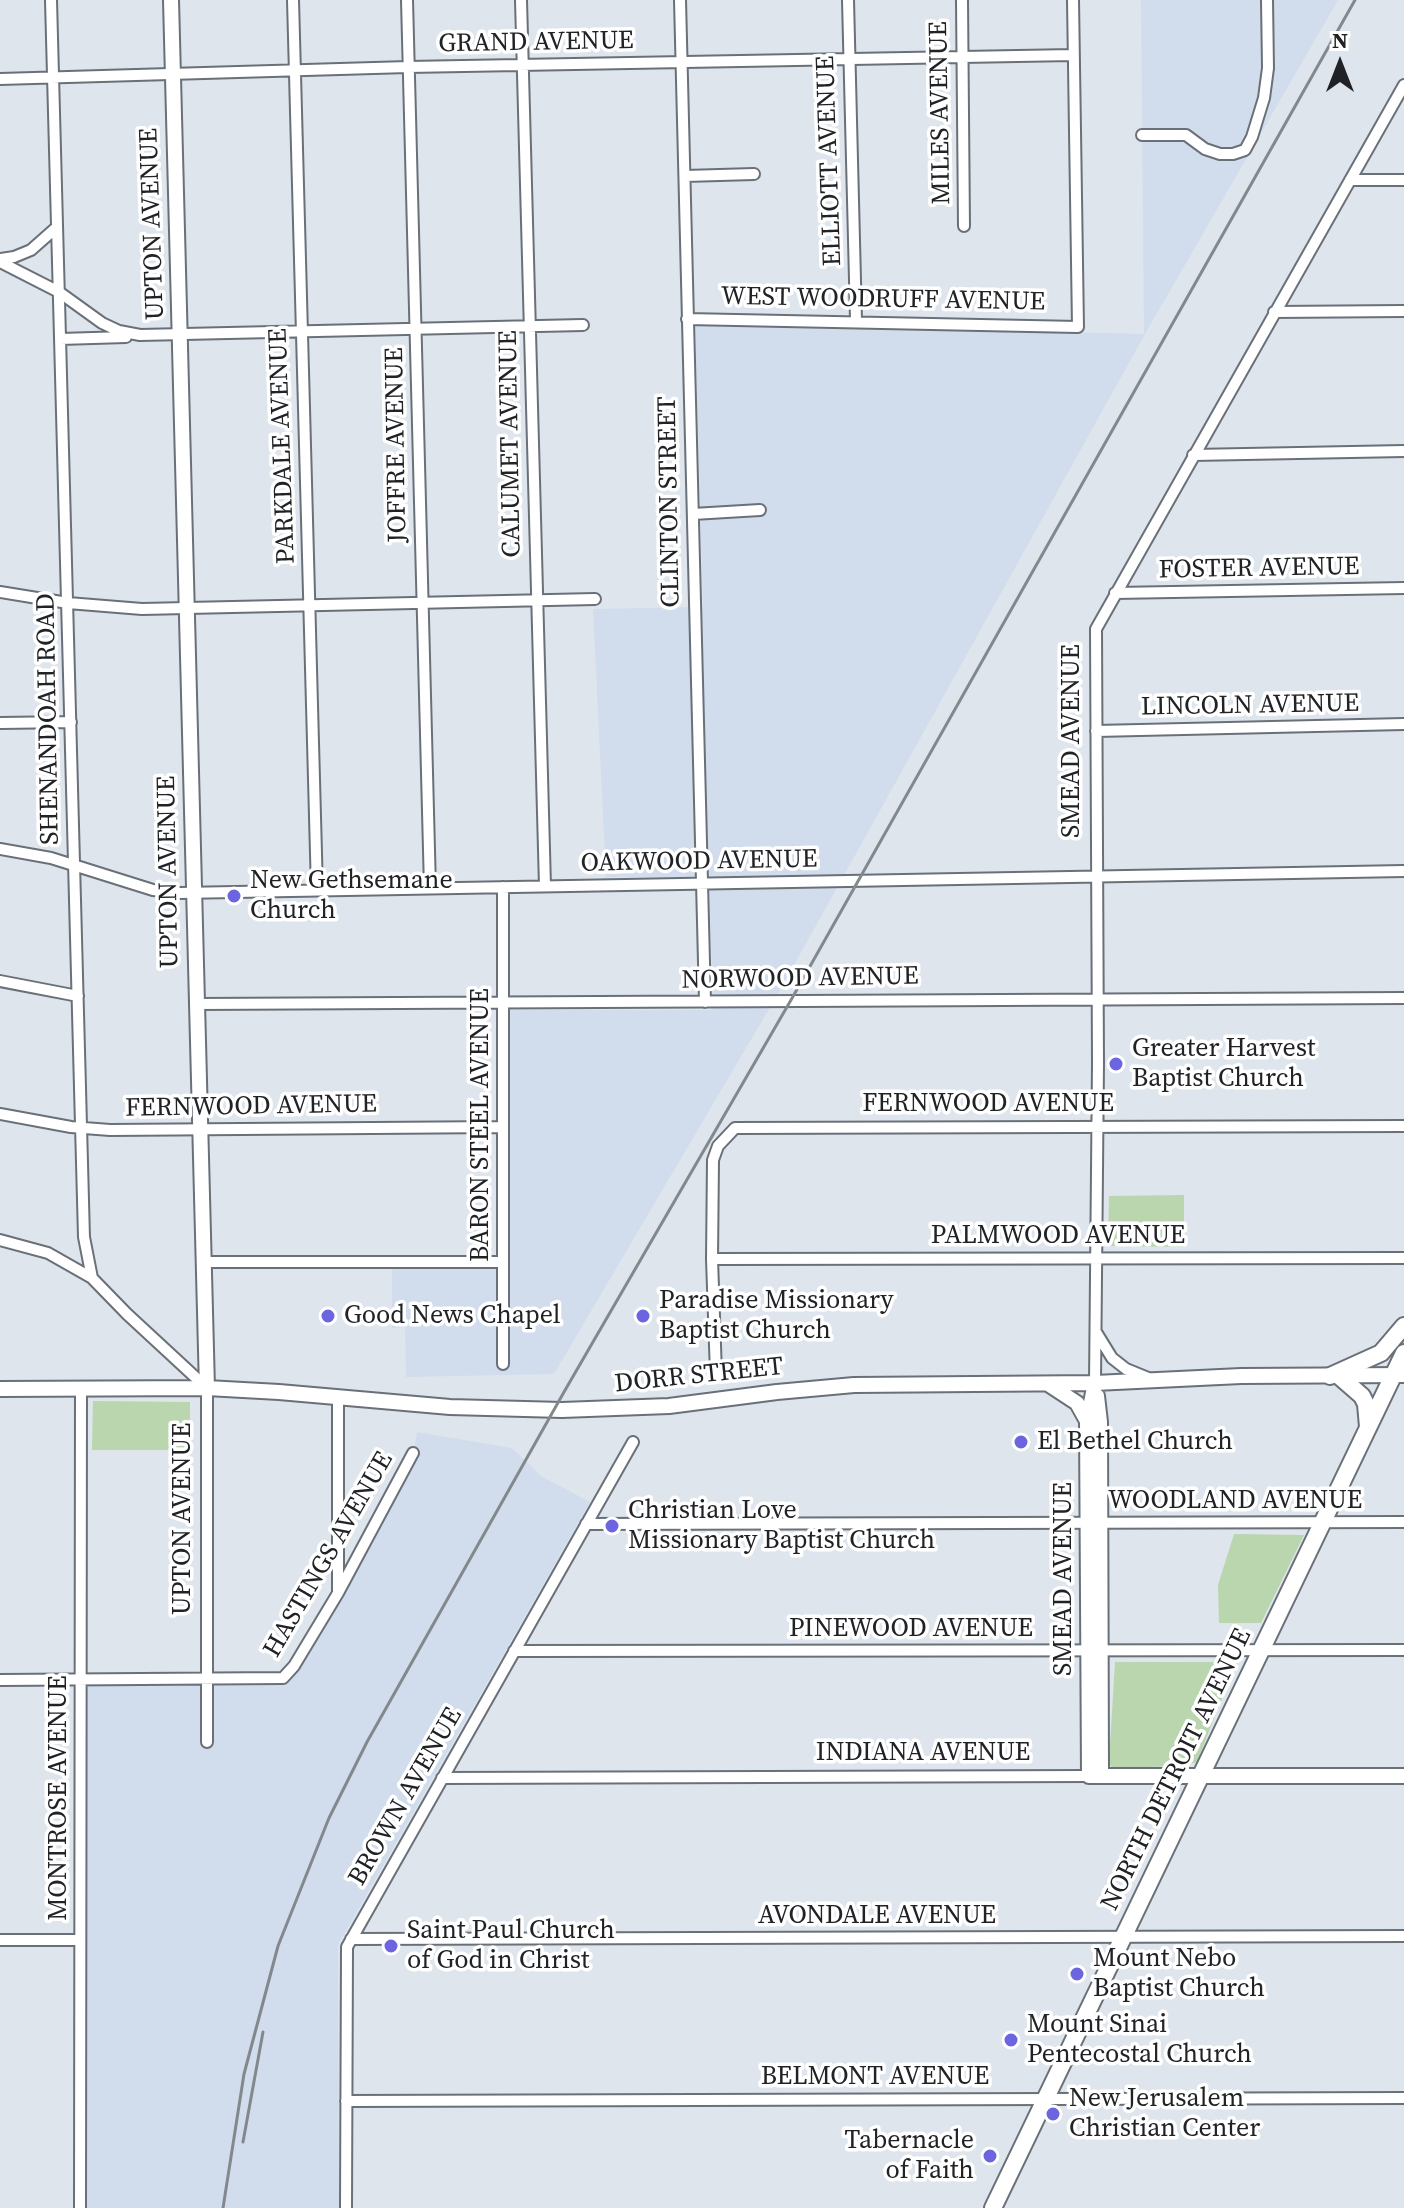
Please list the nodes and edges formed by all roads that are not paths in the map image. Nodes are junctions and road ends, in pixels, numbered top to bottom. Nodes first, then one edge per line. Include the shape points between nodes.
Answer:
1 (51, 0) edge
2 (171, 0) edge
3 (293, 0) edge
4 (407, 0) edge
5 (521, 0) edge
6 (680, 0) edge
7 (848, 0) edge
8 (962, 0) edge
9 (1073, 0) edge
10 (1267, 0) edge
11 (963, 55) junction
12 (1073, 55) junction
13 (849, 58) junction
14 (681, 63) junction
15 (523, 65) junction
16 (408, 67) junction
17 (295, 71) junction
18 (173, 74) junction
19 (54, 78) junction
20 (0, 79) edge
21 (1404, 85) edge
22 (1142, 135) dead end
23 (754, 174) dead end
24 (685, 176) junction
25 (1350, 180) junction
26 (1404, 180) edge
27 (964, 226) dead end
28 (57, 227) junction
29 (0, 260) edge
30 (59, 292) junction
31 (1404, 311) edge
32 (1274, 312) junction
33 (687, 319) junction
34 (856, 320) junction
35 (583, 325) dead end
36 (530, 327) junction
37 (416, 329) junction
38 (302, 332) junction
39 (173, 335) junction
40 (60, 339) junction
41 (1404, 451) edge
42 (1193, 455) junction
43 (760, 510) dead end
44 (693, 514) junction
45 (1404, 588) edge
46 (0, 592) edge
47 (1115, 593) junction
48 (595, 599) dead end
49 (537, 600) junction
50 (68, 603) junction
51 (422, 603) junction
52 (309, 606) junction
53 (187, 608) junction
54 (71, 722) junction
55 (0, 723) edge
56 (1404, 724) edge
57 (1096, 731) junction
58 (0, 849) edge
59 (75, 865) junction
60 (1404, 871) edge
61 (1097, 876) junction
62 (703, 884) junction
63 (545, 886) junction
64 (503, 887) junction
65 (430, 888) junction
66 (317, 890) junction
67 (194, 893) junction
68 (0, 981) edge
69 (78, 996) junction
70 (1097, 998) junction
71 (1404, 998) edge
72 (705, 1002) junction
73 (503, 1003) junction
74 (197, 1004) junction
75 (0, 1114) edge
76 (1097, 1126) junction
77 (1404, 1126) edge
78 (503, 1127) junction
79 (200, 1128) junction
80 (82, 1129) junction
81 (0, 1240) edge
82 (1096, 1258) junction
83 (1404, 1258) edge
84 (712, 1259) junction
85 (204, 1262) junction
86 (503, 1262) junction
87 (92, 1278) junction
88 (1404, 1326) edge
89 (1096, 1331) junction
90 (1404, 1353) edge
91 (503, 1364) dead end
92 (716, 1374) dead end
93 (1399, 1375) edge
94 (1335, 1376) junction
95 (1157, 1381) junction
96 (1095, 1383) junction
97 (1048, 1384) junction
98 (207, 1388) junction
99 (0, 1389) edge
100 (81, 1389) junction
101 (338, 1397) junction
102 (1087, 1422) junction
103 (1368, 1431) junction
104 (633, 1442) dead end
105 (413, 1453) dead end
106 (1322, 1522) junction
107 (1404, 1522) edge
108 (1094, 1523) junction
109 (586, 1524) junction
110 (338, 1593) junction
111 (1404, 1650) edge
112 (514, 1651) junction
113 (1094, 1651) junction
114 (1261, 1651) junction
115 (81, 1679) junction
116 (206, 1679) junction
117 (0, 1680) edge
118 (207, 1742) dead end
119 (1095, 1776) junction
120 (1201, 1776) junction
121 (1404, 1776) edge
122 (442, 1778) junction
123 (1404, 1936) edge
124 (1122, 1938) junction
125 (351, 1939) junction
126 (0, 1940) edge
127 (80, 1940) junction
128 (1404, 2098) edge
129 (1045, 2099) junction
130 (346, 2101) junction
131 (80, 2208) edge
132 (346, 2208) edge
133 (993, 2208) edge

1 - 19 street, SHENANDOAH ROAD
2 - 18 street, UPTON AVENUE
3 - 17 street, PARKDALE AVENUE
4 - 16 street, JOFFRE AVENUE
5 - 15 street, CALUMET AVENUE
6 - 14 street, CLINTON STREET
7 - 13 street, ELLIOTT AVENUE
8 - 11 street, MILES AVENUE
9 - 12 street
10 - 22 street via 1264,98 1245,150 1220,154 1186,135
11 - 12 street, GRAND AVENUE
11 - 13 street, GRAND AVENUE
11 - 27 street, MILES AVENUE
12 - 34 street, WEST WOODRUFF AVENUE via 1078,327
13 - 14 street, GRAND AVENUE
13 - 34 street, ELLIOTT AVENUE
14 - 15 street, GRAND AVENUE
14 - 24 street, CLINTON STREET
15 - 16 street, GRAND AVENUE
15 - 36 street, CALUMET AVENUE
16 - 17 street, GRAND AVENUE
16 - 37 street, JOFFRE AVENUE
17 - 18 street, GRAND AVENUE
17 - 38 street, PARKDALE AVENUE
18 - 19 street, GRAND AVENUE
18 - 39 street, UPTON AVENUE
19 - 20 street, GRAND AVENUE
19 - 28 street, SHENANDOAH ROAD
21 - 25 street, SMEAD AVENUE
23 - 24 street
24 - 33 street, CLINTON STREET
25 - 26 street
25 - 32 street, SMEAD AVENUE
28 - 29 street via 31,250
28 - 30 street, SHENANDOAH ROAD
29 - 30 street
30 - 39 street via 119,331
30 - 40 street, SHENANDOAH ROAD
31 - 32 street
32 - 42 street, SMEAD AVENUE
33 - 34 street, WEST WOODRUFF AVENUE
33 - 44 street, CLINTON STREET
35 - 36 street
36 - 37 street
36 - 49 street, CALUMET AVENUE
37 - 38 street
37 - 51 street, JOFFRE AVENUE
38 - 39 street
38 - 52 street, PARKDALE AVENUE
39 - 40 street
39 - 53 street, UPTON AVENUE
40 - 50 street, SHENANDOAH ROAD
41 - 42 street
42 - 47 street, SMEAD AVENUE
43 - 44 street
44 - 62 street, CLINTON STREET
45 - 47 street, FOSTER AVENUE
46 - 50 street
47 - 57 street, SMEAD AVENUE via 1096,629
48 - 49 street
49 - 51 street
49 - 63 street, CALUMET AVENUE
50 - 53 street
50 - 54 street, SHENANDOAH ROAD
51 - 52 street
51 - 65 street, JOFFRE AVENUE
52 - 53 street
52 - 66 street, PARKDALE AVENUE
53 - 67 street, UPTON AVENUE
54 - 55 street
54 - 59 street, SHENANDOAH ROAD
56 - 57 street, LINCOLN AVENUE
57 - 61 street, SMEAD AVENUE
58 - 59 street, OAKWOOD AVENUE
59 - 67 street, OAKWOOD AVENUE via 153,890
59 - 69 street, SHENANDOAH ROAD
60 - 61 street, OAKWOOD AVENUE
61 - 62 street, OAKWOOD AVENUE
61 - 70 street, SMEAD AVENUE
62 - 63 street, OAKWOOD AVENUE
62 - 72 street, CLINTON STREET
63 - 64 street, OAKWOOD AVENUE
64 - 65 street, OAKWOOD AVENUE
64 - 73 street, BARON STEEL AVENUE
65 - 66 street, OAKWOOD AVENUE
66 - 67 street, OAKWOOD AVENUE
67 - 74 street, UPTON AVENUE
68 - 69 street
69 - 80 street, SHENANDOAH ROAD
70 - 71 street, NORWOOD AVENUE
70 - 72 street, NORWOOD AVENUE
70 - 76 street, SMEAD AVENUE
72 - 73 street, NORWOOD AVENUE
73 - 74 street, NORWOOD AVENUE
73 - 78 street, BARON STEEL AVENUE
74 - 79 street, UPTON AVENUE
75 - 80 street, FERNWOOD AVENUE
76 - 77 street, FERNWOOD AVENUE
76 - 82 street, SMEAD AVENUE
76 - 84 street, FERNWOOD AVENUE via 741,1126 730,1131 713,1160
78 - 79 street, FERNWOOD AVENUE
78 - 86 street, BARON STEEL AVENUE
79 - 80 street, FERNWOOD AVENUE
79 - 85 street, UPTON AVENUE
80 - 87 street, SHENANDOAH ROAD via 84,1237
81 - 87 street via 48,1253
82 - 83 street, PALMWOOD AVENUE
82 - 84 street, PALMWOOD AVENUE
82 - 89 street, SMEAD AVENUE
84 - 92 street
85 - 86 street
85 - 98 street, UPTON AVENUE
86 - 91 street, BARON STEEL AVENUE
87 - 98 street
88 - 94 main road via 1381,1353
89 - 95 street via 1119,1364
89 - 96 street, SMEAD AVENUE
90 - 93 main road, NORTH DETROIT AVENUE
93 - 94 street, DORR STREET
93 - 103 main road, NORTH DETROIT AVENUE
94 - 95 street, DORR STREET
94 - 103 main road via 1362,1396
95 - 96 street, DORR STREET
96 - 97 street, DORR STREET
96 - 102 street, SMEAD AVENUE
96 - 108 street, SMEAD AVENUE via 1100,1422
97 - 101 street, DORR STREET via 854,1385 605,1410 450,1407
97 - 102 street via 1077,1403
98 - 100 street, DORR STREET
98 - 101 street, DORR STREET
98 - 116 street, UPTON AVENUE
99 - 100 street, DORR STREET
100 - 115 street, MONTROSE AVENUE
101 - 110 street
102 - 108 street, SMEAD AVENUE
103 - 106 main road, NORTH DETROIT AVENUE
104 - 109 street, BROWN AVENUE
105 - 110 street, HASTINGS AVENUE
106 - 107 street, WOODLAND AVENUE
106 - 108 street, WOODLAND AVENUE
106 - 114 main road, NORTH DETROIT AVENUE
108 - 109 street, WOODLAND AVENUE
108 - 113 street, SMEAD AVENUE
109 - 112 street, BROWN AVENUE
110 - 116 street, HASTINGS AVENUE via 283,1678
111 - 114 street, PINEWOOD AVENUE
112 - 113 street, PINEWOOD AVENUE
112 - 122 street, BROWN AVENUE
113 - 114 street, PINEWOOD AVENUE
113 - 119 street, SMEAD AVENUE
114 - 120 main road, NORTH DETROIT AVENUE
115 - 116 street
115 - 117 street
115 - 127 street, MONTROSE AVENUE
116 - 118 street, UPTON AVENUE
119 - 120 street, INDIANA AVENUE
119 - 122 street, INDIANA AVENUE
120 - 121 street, INDIANA AVENUE
120 - 124 main road, NORTH DETROIT AVENUE
122 - 125 street, BROWN AVENUE
123 - 124 street, AVONDALE AVENUE
124 - 125 street, AVONDALE AVENUE
124 - 129 main road, NORTH DETROIT AVENUE
125 - 130 street, BROWN AVENUE via 346,1952
126 - 127 street
127 - 131 street, MONTROSE AVENUE
128 - 129 street, BELMONT AVENUE
129 - 130 street, BELMONT AVENUE
129 - 133 main road, NORTH DETROIT AVENUE
130 - 132 street, BROWN AVENUE

